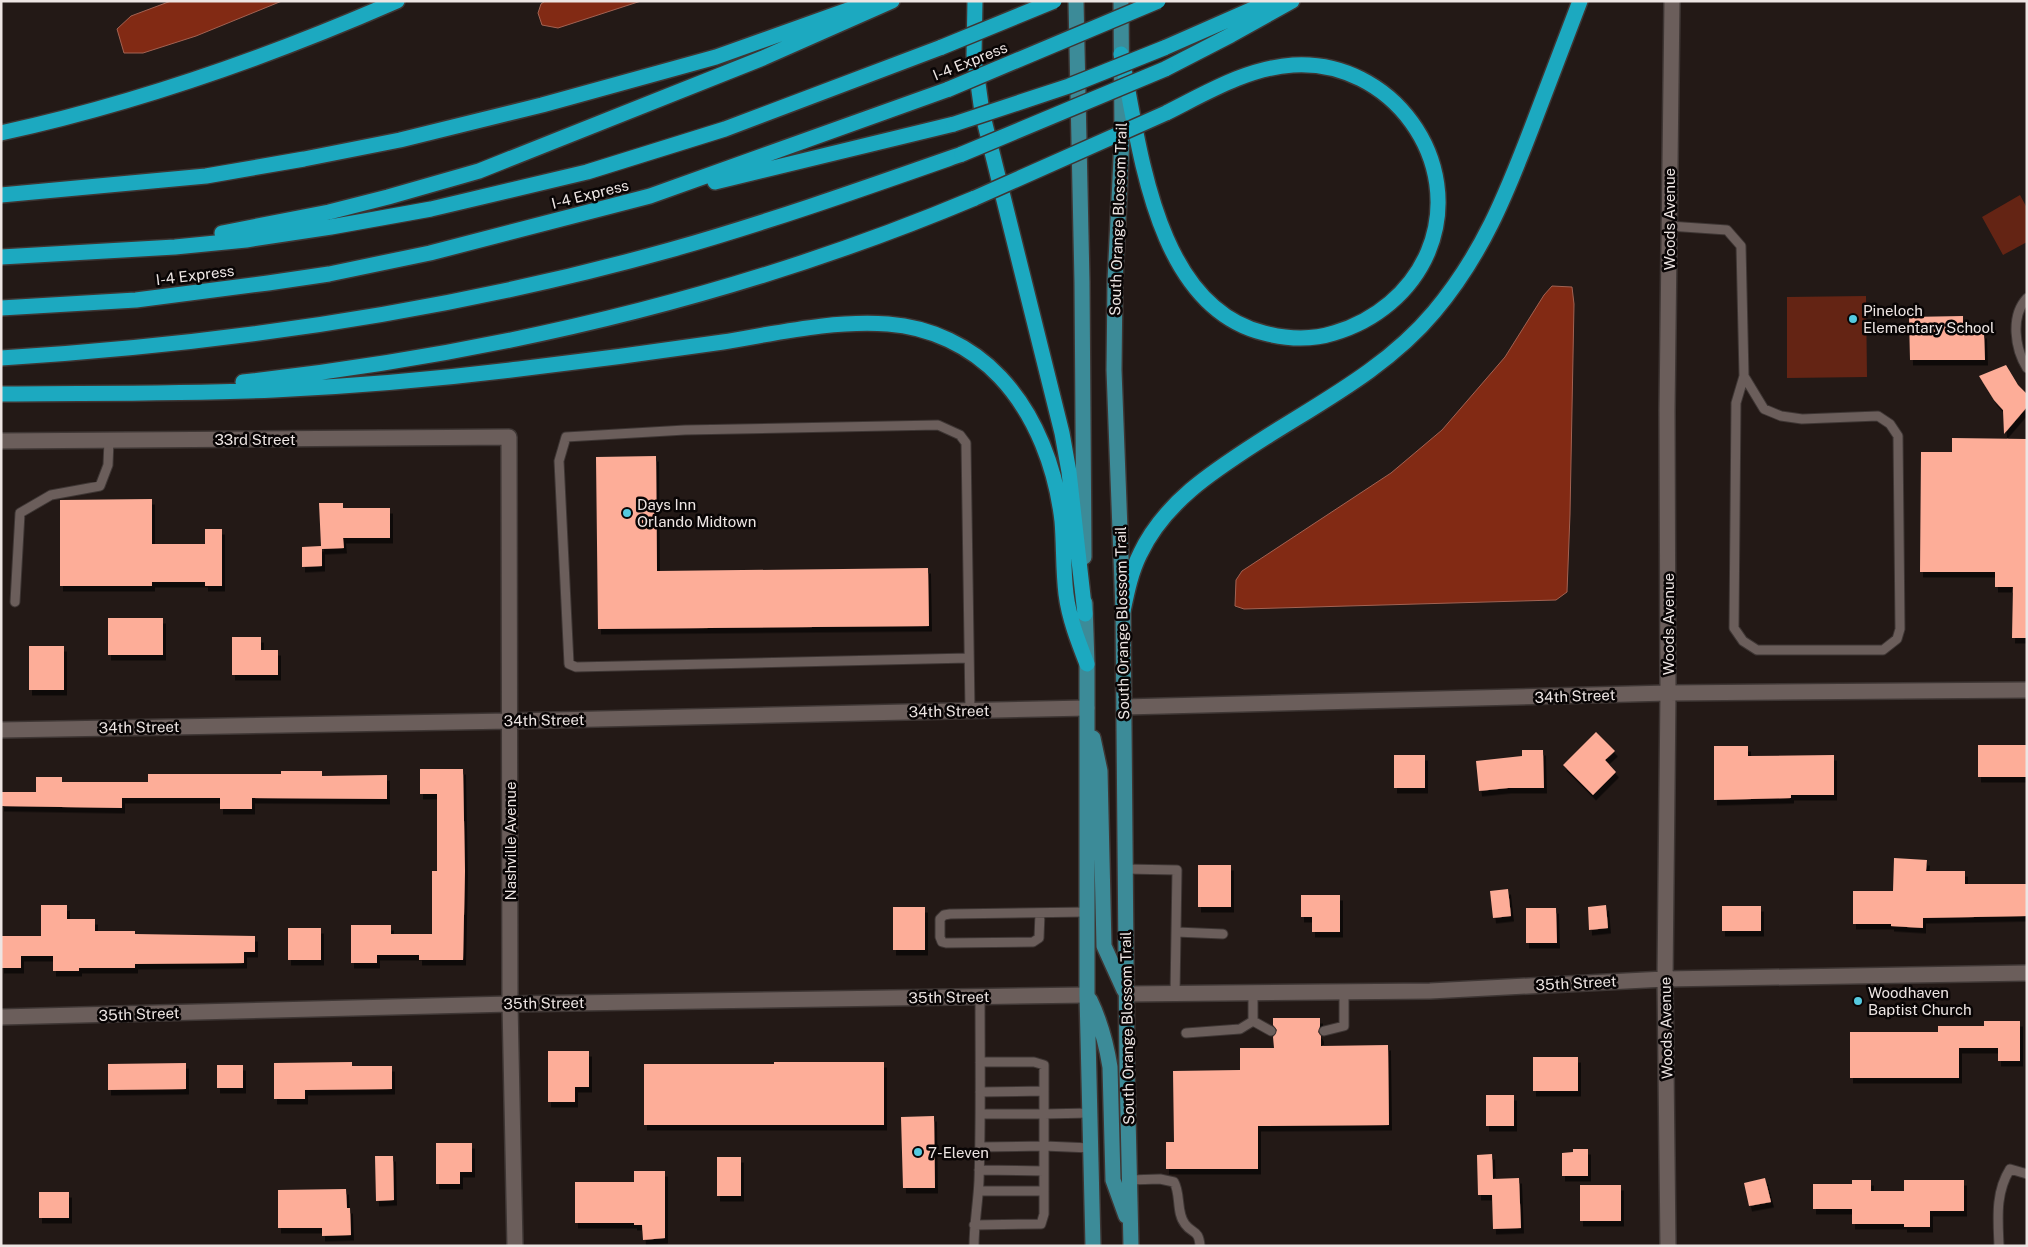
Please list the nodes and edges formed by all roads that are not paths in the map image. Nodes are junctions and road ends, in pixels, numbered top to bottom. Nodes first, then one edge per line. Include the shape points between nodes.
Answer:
1 (397, 1) edge
2 (873, 1) edge
3 (892, 1) edge
4 (975, 1) edge
5 (1054, 1) edge
6 (1076, 1) edge
7 (1121, 1) edge
8 (1158, 1) edge
9 (1271, 1) edge
10 (1292, 1) edge
11 (1580, 1) edge
12 (1672, 1) edge
13 (1121, 54) junction
14 (1, 134) edge
15 (1, 195) edge
16 (650, 196) junction
17 (1669, 226) junction
18 (102, 251) junction
19 (2, 257) edge
20 (2027, 298) edge
21 (3, 308) edge
22 (1, 358) edge
23 (2027, 368) edge
24 (1744, 376) junction
25 (145, 393) junction
26 (1, 394) edge
27 (509, 437) joint
28 (110, 440) junction
29 (1, 442) edge
30 (15, 602) dead end
31 (1123, 611) junction
32 (1085, 614) junction
33 (970, 658) junction
34 (1087, 664) junction
35 (2027, 690) edge
36 (1668, 693) junction
37 (1124, 707) junction
38 (1087, 708) junction
39 (970, 710) junction
40 (510, 721) junction
41 (1, 729) edge
42 (1125, 869) junction
43 (1086, 912) junction
44 (1040, 913) junction
45 (1176, 932) junction
46 (1223, 934) dead end
47 (2027, 973) edge
48 (1665, 979) junction
49 (1344, 992) junction
50 (1253, 993) junction
51 (1087, 994) junction
52 (1126, 994) junction
53 (1175, 994) junction
54 (980, 996) junction
55 (510, 1004) junction
56 (1, 1018) edge
57 (1253, 1021) junction
58 (1271, 1031) dead end
59 (1324, 1031) dead end
60 (1186, 1033) dead end
61 (980, 1062) junction
62 (1044, 1091) junction
63 (980, 1092) junction
64 (1090, 1113) junction
65 (981, 1114) junction
66 (1044, 1114) junction
67 (1044, 1146) junction
68 (980, 1147) junction
69 (1091, 1148) junction
70 (979, 1170) junction
71 (1044, 1171) junction
72 (2027, 1174) edge
73 (1130, 1180) junction
74 (979, 1191) junction
75 (1044, 1191) junction
76 (974, 1225) junction
77 (1131, 1229) junction
78 (515, 1246) edge
79 (974, 1246) edge
80 (1093, 1246) edge
81 (1131, 1246) edge
82 (1200, 1246) edge
83 (1668, 1246) edge
84 (1999, 1246) edge

1 - 14 highway via 280,50 181,85 90,113
2 - 15 highway via 716,57 542,106 400,140 206,176
3 - 18 highway via 763,58 479,171 329,212 172,242
4 - 32 highway via 974,55 982,112 1062,433
5 - 18 highway, I-4 Express, bridge via 725,130 587,172 431,209 330,227 246,240
6 - 32 main road
7 - 13 main road, South Orange Blossom Trail
8 - 16 highway, I-4 Express, bridge via 949,89
9 - 16 highway, bridge via 1069,86 954,124
10 - 22 highway, bridge via 1165,69 962,154 841,197 716,236 523,286 383,314 284,330 103,351
11 - 31 highway via 1503,202 1467,267 1435,311 1385,360 1241,453 1186,493 1159,524 1140,554
12 - 17 street, Woods Avenue
13 - 25 highway, bridge via 1145,170 1162,228 1189,280 1217,310 1241,326 1298,338 1329,335 1358,324 1378,313 1399,294 1419,268 1430,245 1436,217 1433,168 1424,142 1411,119 1394,100 1373,85 1330,68 1292,65 1245,75 1166,113 975,198 891,232 690,297 590,323 457,351 281,378
13 - 31 main road, South Orange Blossom Trail via 1122,138 1114,370
16 - 21 highway, I-4 Express via 329,274 136,300
17 - 24 lane via 1727,230 1741,246
17 - 36 street, Woods Avenue
18 - 19 highway, I-4 Express
20 - 23 lane via 2018,314 2016,336 2019,353
24 - 24 lane via 1736,403 1734,628 1743,641 1757,650 1883,650 1897,640 1900,629 1898,436 1890,424 1878,416 1781,416 1764,409
25 - 26 highway
25 - 34 highway via 275,390 515,370 842,324 886,324 921,329 951,341 990,367 1017,397 1034,425 1058,495 1066,594
27 - 28 street, 33rd Street
27 - 40 street, Nashville Avenue
28 - 29 street, 33rd Street
28 - 30 lane via 108,465 100,486 51,495 20,513
31 - 37 main road, South Orange Blossom Trail
32 - 34 main road
33 - 33 lane via 966,444 960,435 938,424 566,436 559,461 569,664 576,667
33 - 39 lane
34 - 38 main road
35 - 36 street, 34th Street
36 - 37 street, 34th Street
36 - 48 street, Woods Avenue
37 - 42 main road, South Orange Blossom Trail
38 - 39 street, 34th Street
38 - 43 main road
38 - 52 main road via 1100,771 1104,946
39 - 40 street, 34th Street
40 - 41 street, 34th Street
40 - 55 street, Nashville Avenue
42 - 45 lane via 1177,870
42 - 52 main road, South Orange Blossom Trail
43 - 44 lane
43 - 51 main road
44 - 44 lane via 944,915 940,919 940,937 946,943 1033,942 1039,938
45 - 46 lane
45 - 53 lane
47 - 48 street, 35th Street
48 - 49 street, 35th Street
48 - 83 street, Woods Avenue
49 - 50 street, 35th Street
49 - 59 lane via 1344,1026
50 - 53 street, 35th Street
50 - 57 lane
51 - 54 street, 35th Street
51 - 64 main road
51 - 77 main road via 1100,1022 1108,1053 1113,1180
52 - 53 street, 35th Street
52 - 73 main road, South Orange Blossom Trail
54 - 55 street, 35th Street
54 - 61 lane
55 - 56 street, 35th Street
55 - 78 street, Nashville Avenue
57 - 58 lane
57 - 60 lane via 1240,1029
61 - 62 lane via 1034,1062 1044,1065
61 - 63 lane
62 - 63 lane
62 - 66 lane
63 - 65 lane
64 - 66 lane
64 - 69 main road
65 - 66 lane
65 - 68 lane
66 - 67 lane
67 - 68 lane
67 - 69 lane
67 - 71 lane
68 - 70 lane
69 - 80 main road
70 - 71 lane
70 - 74 lane
71 - 75 lane
72 - 84 lane via 2010,1169 2002,1182 1998,1211
73 - 77 main road, South Orange Blossom Trail
73 - 82 lane via 1174,1182 1178,1187 1181,1215 1185,1224 1196,1232
74 - 75 lane
74 - 76 lane
75 - 76 lane via 1041,1224
76 - 79 lane
77 - 81 main road, South Orange Blossom Trail

